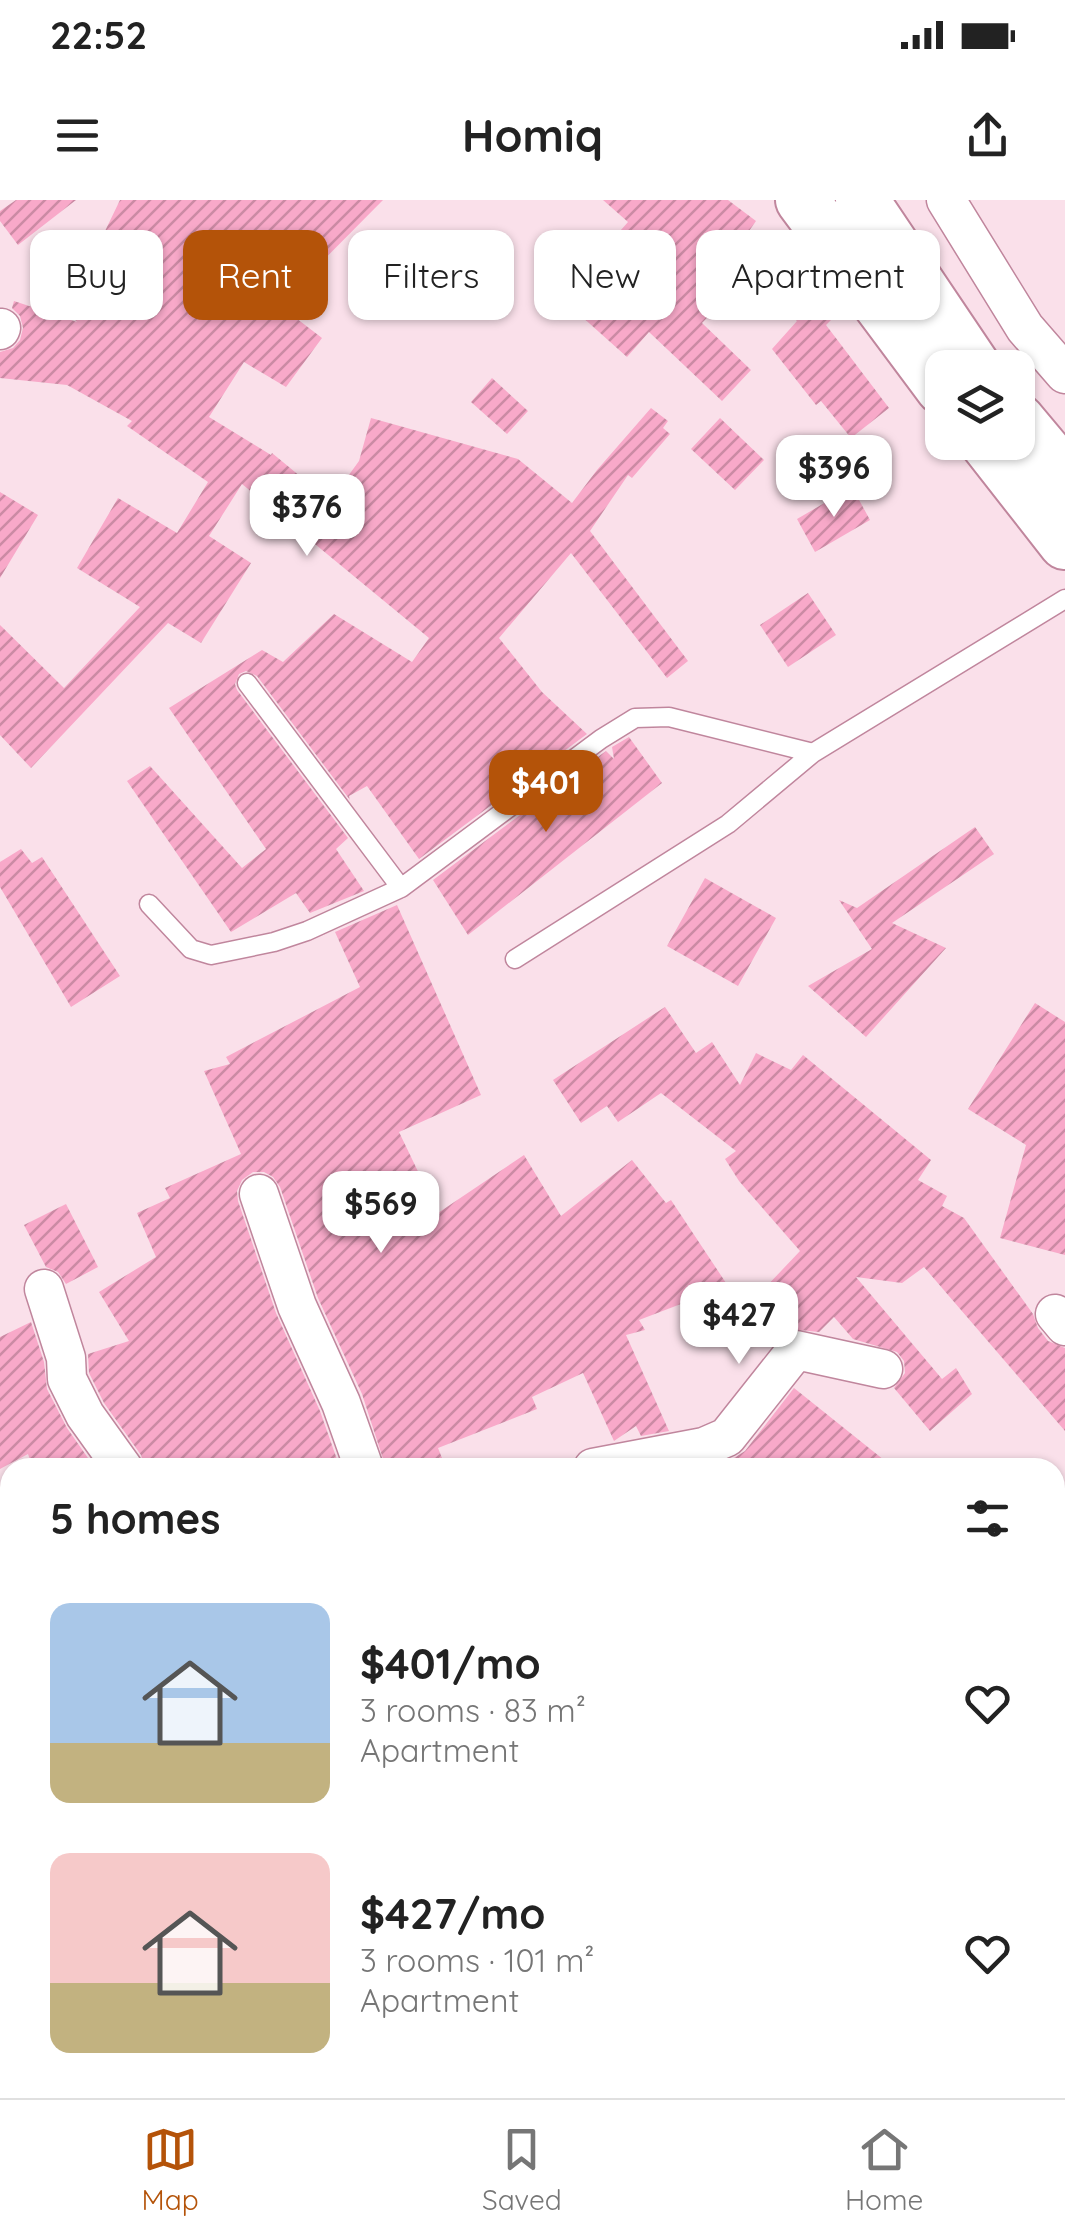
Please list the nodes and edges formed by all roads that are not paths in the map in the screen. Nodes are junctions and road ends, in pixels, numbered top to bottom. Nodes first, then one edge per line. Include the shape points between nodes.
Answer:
1 (802, 200) edge
2 (862, 200) edge
3 (946, 200) edge
4 (963, 350) edge
5 (925, 365) edge
6 (1065, 374) edge
7 (1035, 440) edge
8 (1000, 460) edge
9 (1065, 476) edge
10 (1065, 543) edge
11 (1065, 600) edge
12 (246, 683) dead end
13 (813, 752) junction
14 (400, 888) junction
15 (149, 904) dead end
16 (515, 959) dead end
17 (259, 1194) dead end
18 (44, 1289) dead end
19 (884, 1369) dead end
20 (116, 1458) edge
21 (360, 1458) edge
22 (646, 1458) edge

1 - 5 main road
2 - 4 main road
3 - 6 street via 1025,328
7 - 9 main road
8 - 10 main road
11 - 13 lane
12 - 14 lane
13 - 14 lane via 668,717 635,718
13 - 16 lane via 728,824
14 - 15 lane via 307,931 212,954 191,949
17 - 21 street
18 - 20 street via 67,1379
19 - 22 street via 796,1350 727,1437

